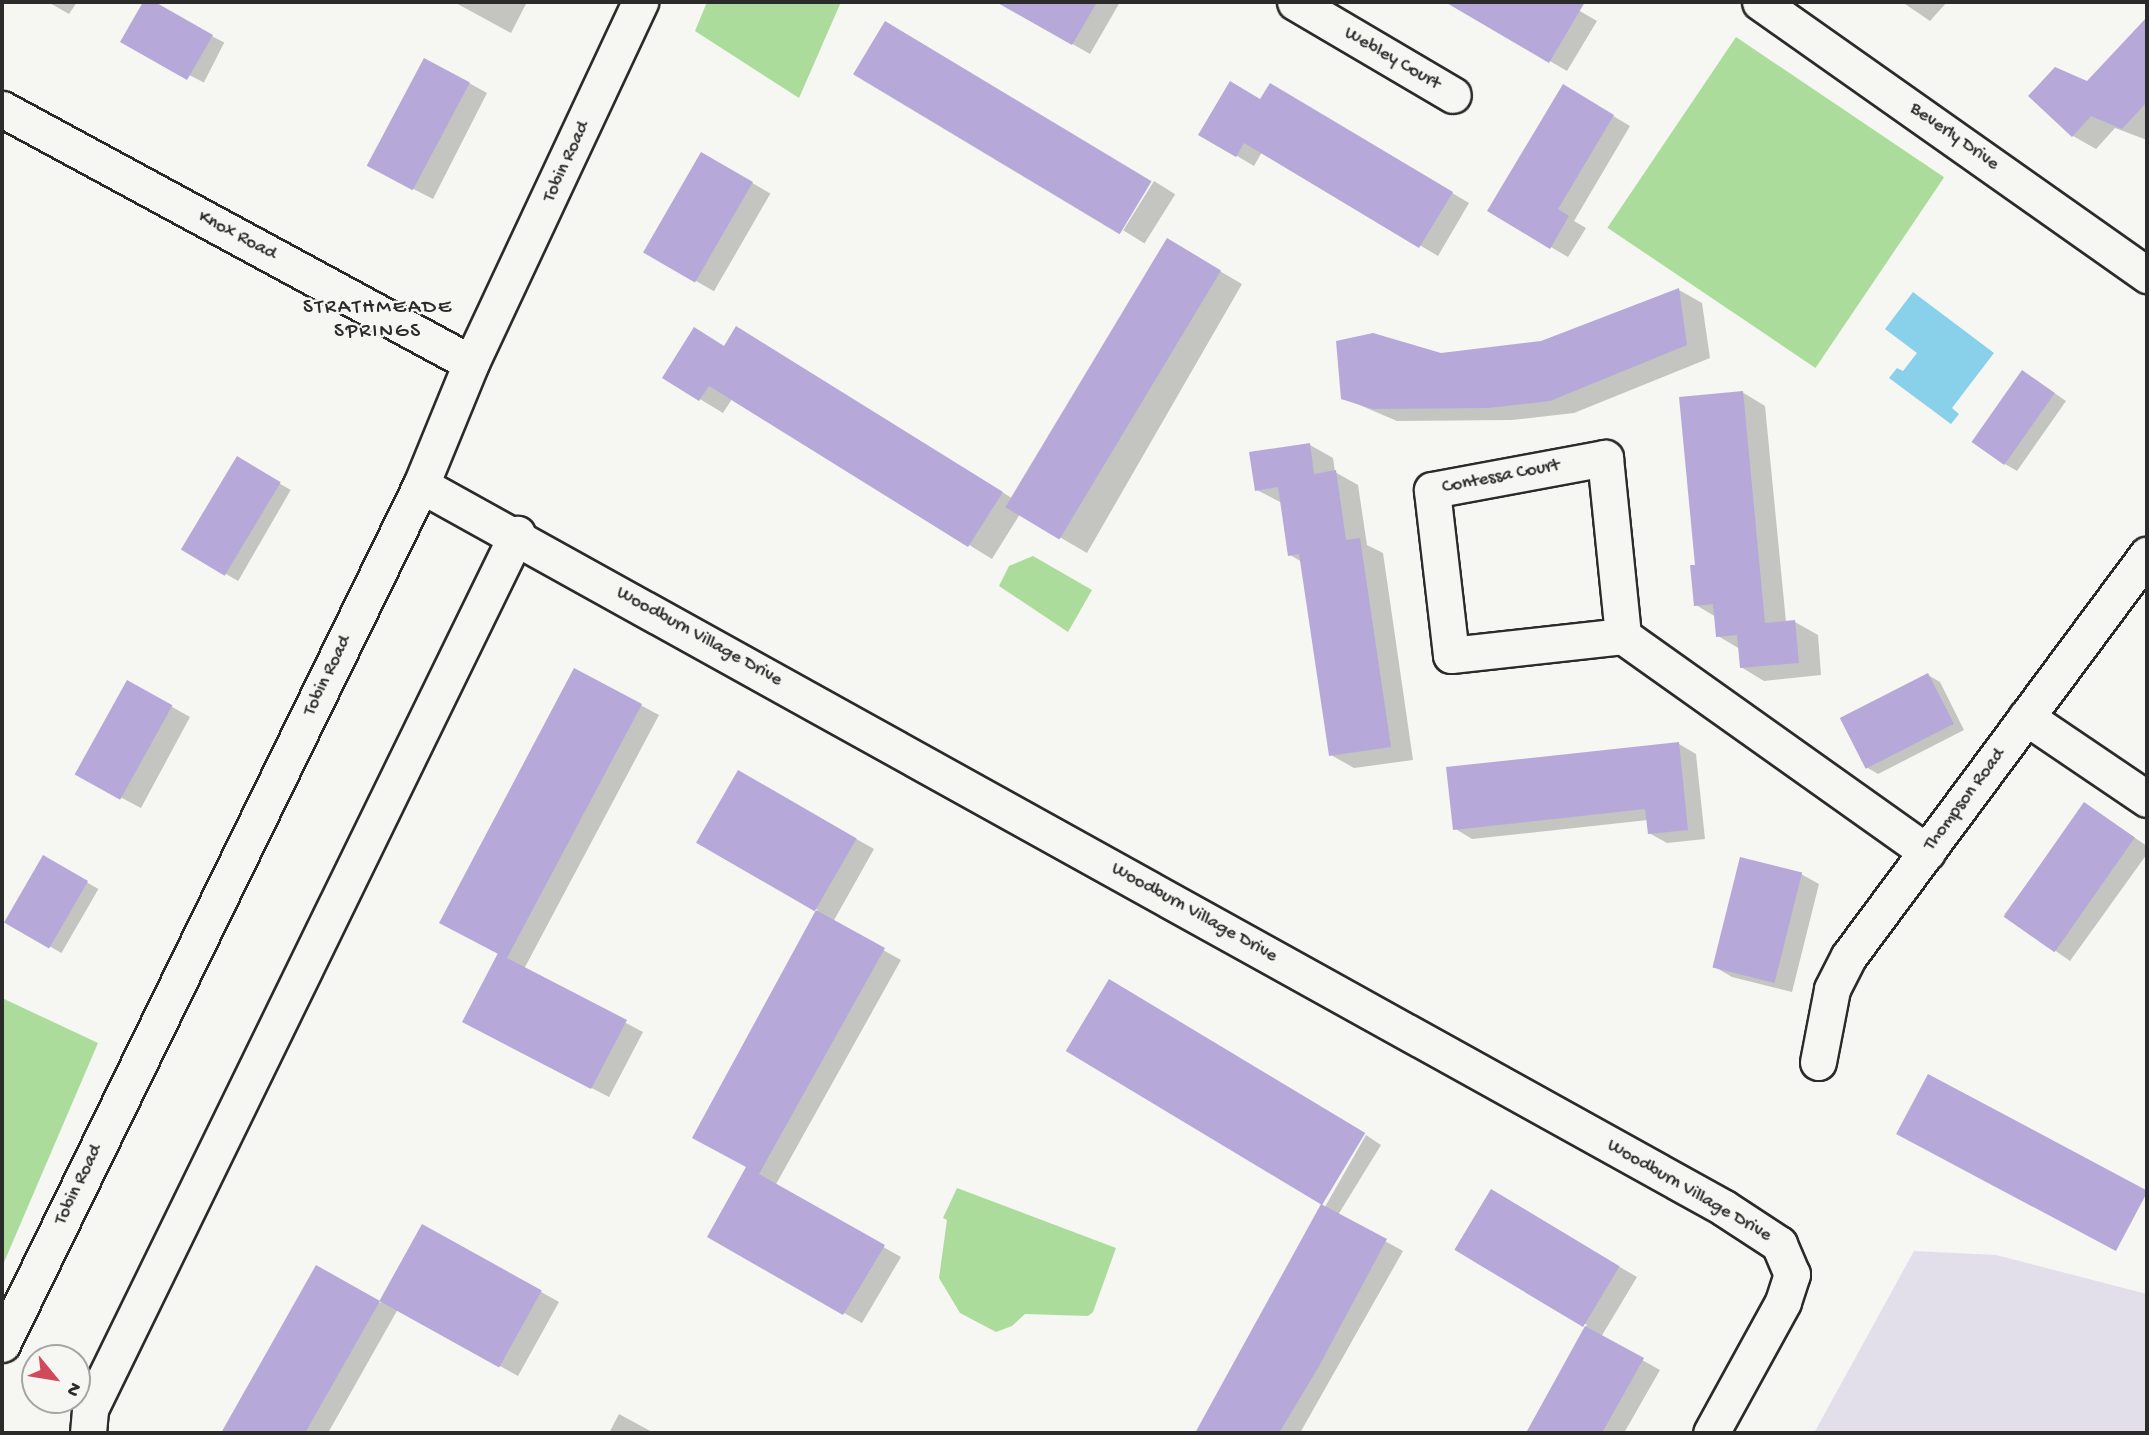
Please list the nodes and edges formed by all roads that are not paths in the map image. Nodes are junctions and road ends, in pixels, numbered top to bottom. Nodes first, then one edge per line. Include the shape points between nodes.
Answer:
1 (640, 2) edge
2 (1296, 2) edge
3 (1760, 2) edge
4 (1453, 95) dead end
5 (2, 109) edge
6 (2147, 275) edge
7 (471, 363) junction
8 (421, 485) junction
9 (517, 534) junction
10 (2147, 555) edge
11 (1623, 636) junction
12 (2026, 717) junction
13 (2147, 799) edge
14 (1927, 852) junction
15 (1818, 1062) dead end
16 (2, 1344) edge
17 (88, 1433) edge
18 (1711, 1433) edge

1 - 7 street, Tobin Road
2 - 4 street, Webley Court
3 - 6 street, Beverly Drive
5 - 7 street, Knox Road
7 - 8 street, Tobin Road
8 - 9 street, Woodburn Village Drive
8 - 16 street, Tobin Road
9 - 17 street via 90,1409
9 - 18 street, Woodburn Village Drive via 1724,1208 1779,1244 1792,1274 1783,1302
10 - 12 street, Thompson Road
11 - 11 street, Contessa Court via 1451,655 1432,490 1605,458
11 - 14 street
12 - 13 street
12 - 14 street, Thompson Road
14 - 15 street, Thompson Road via 1849,956 1832,989

